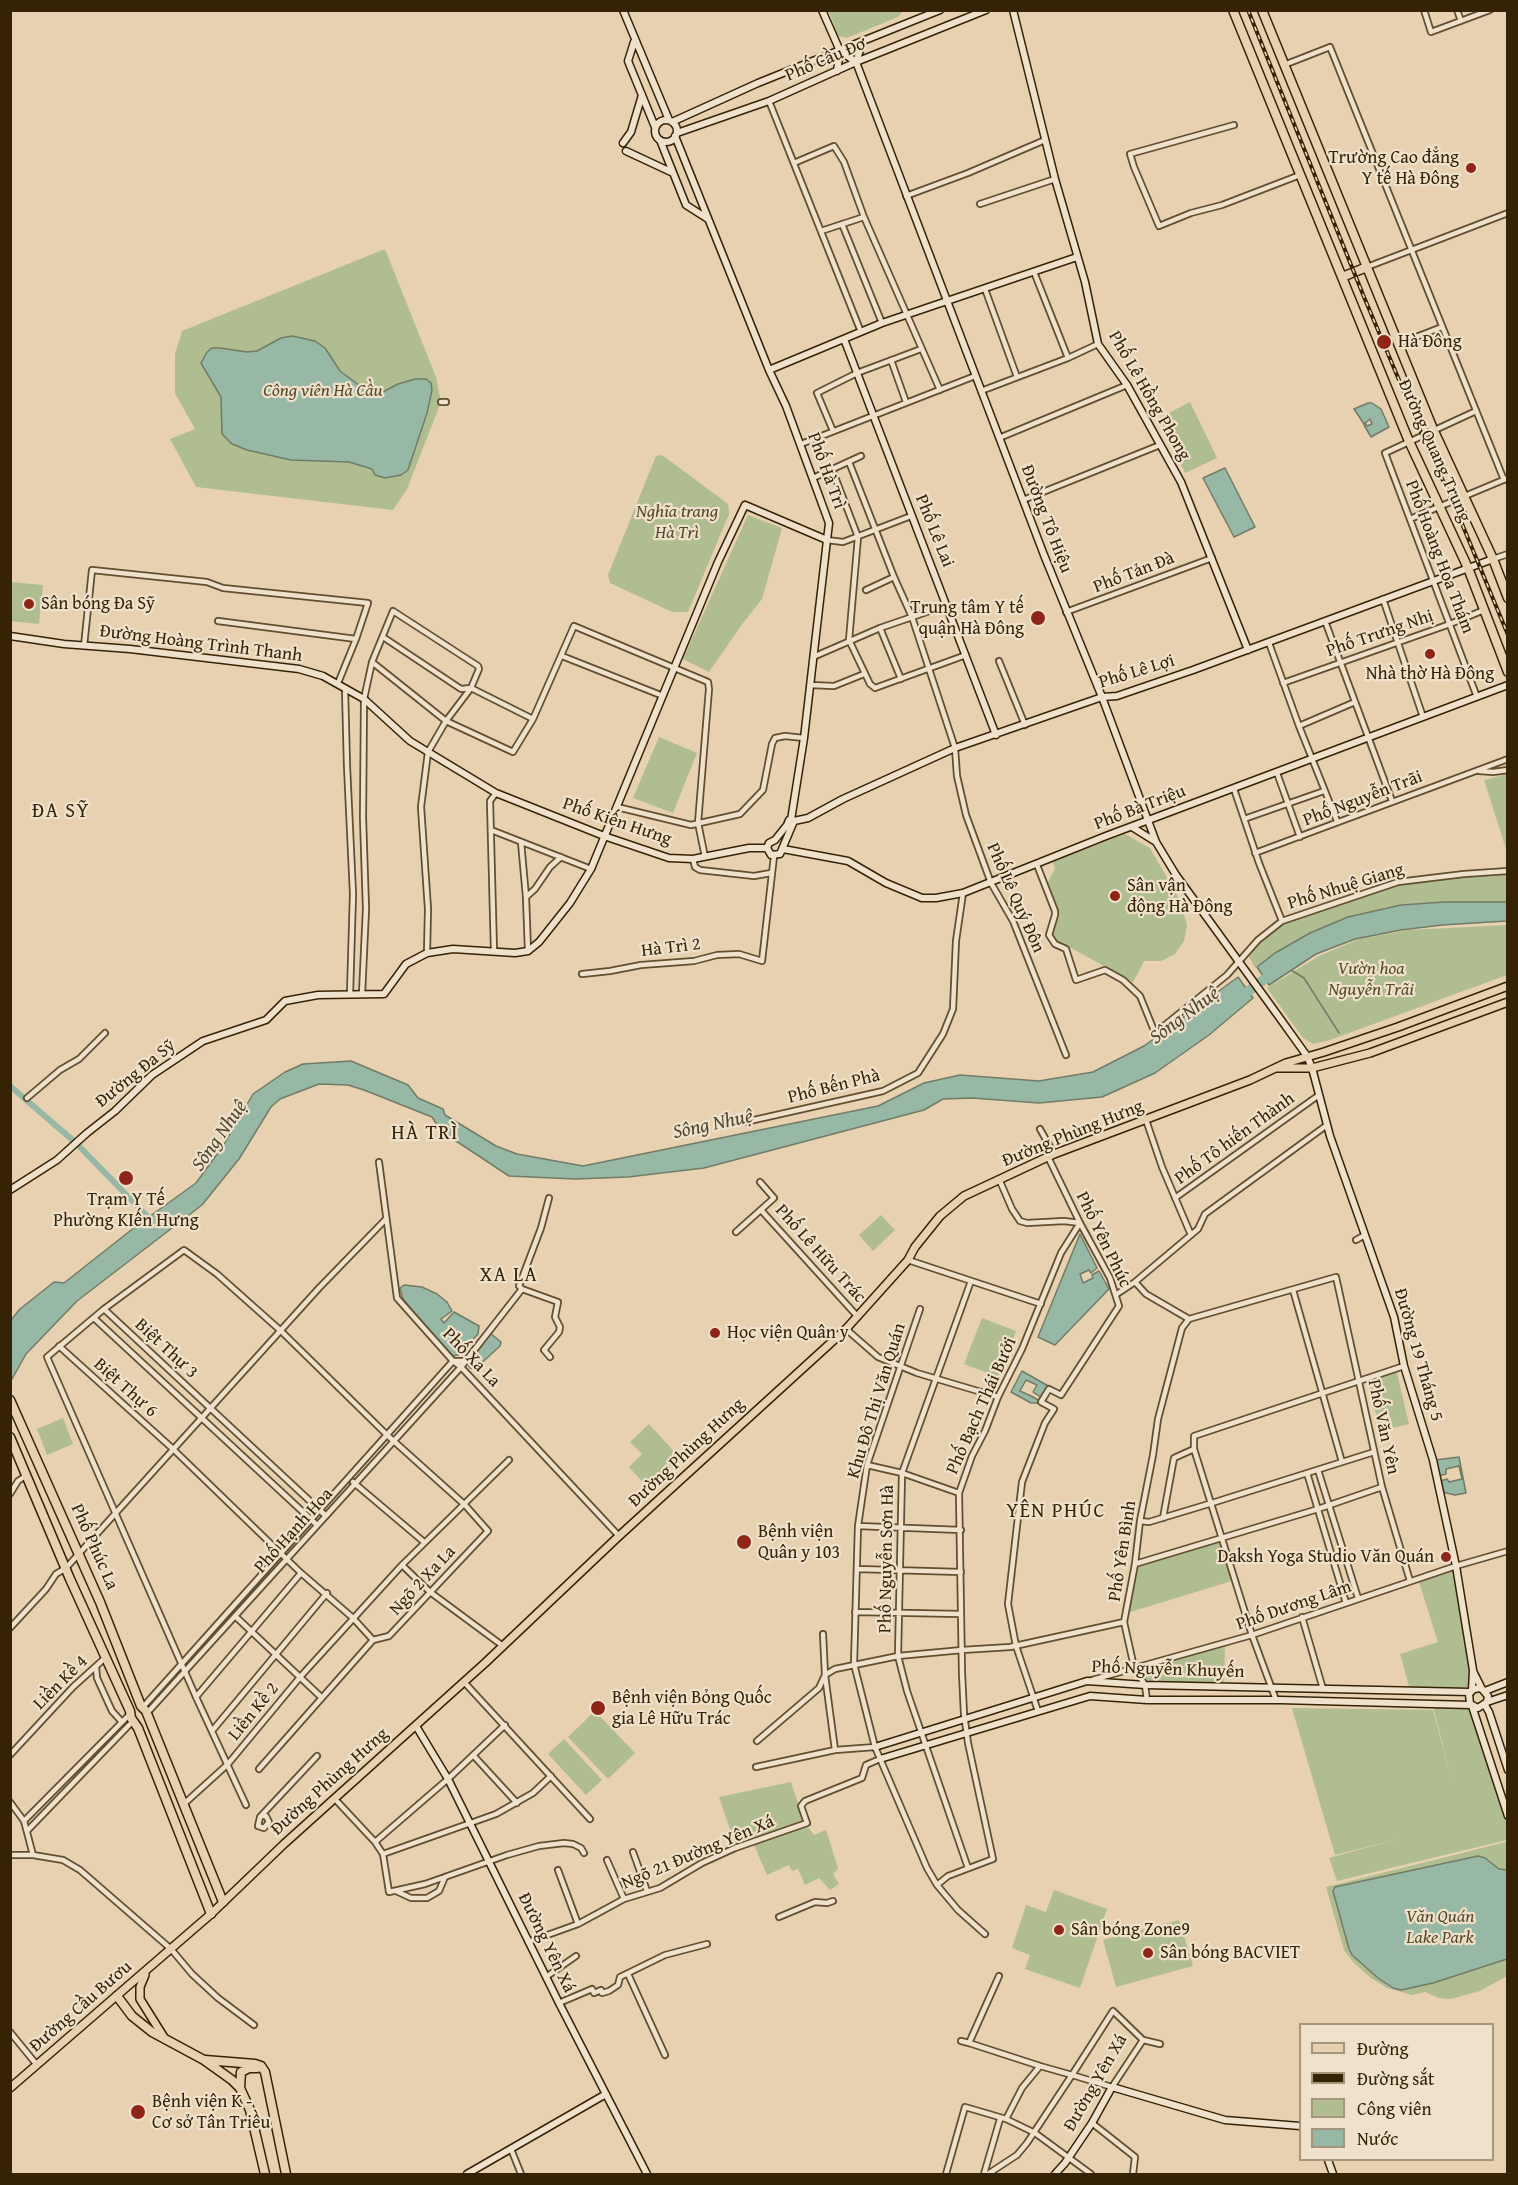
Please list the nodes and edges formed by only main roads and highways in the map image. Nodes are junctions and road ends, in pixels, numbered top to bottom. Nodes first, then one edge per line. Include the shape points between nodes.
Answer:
1 (1233, 10) edge
2 (1262, 10) edge
3 (1367, 267) junction
4 (1342, 277) junction
5 (1508, 598) edge
6 (1508, 672) edge
7 (1508, 986) edge
8 (1508, 1002) edge
9 (1422, 1018) junction
10 (1427, 1032) junction
11 (1364, 1038) junction
12 (1370, 1053) junction
13 (1275, 1069) junction
14 (11, 1402) edge
15 (10, 1437) edge
16 (144, 1710) junction
17 (132, 1717) junction
18 (223, 1902) junction
19 (211, 1914) junction
20 (171, 1949) joint
21 (149, 1968) junction
22 (117, 1996) junction
23 (165, 2039) junction
24 (204, 2060) junction
25 (263, 2069) junction
26 (10, 2088) edge
27 (240, 2088) junction
28 (266, 2175) edge
29 (286, 2175) edge

1 - 4 highway, Đường Quang Trung
2 - 3 highway, Đường Quang Trung
3 - 4 highway
3 - 5 highway, Đường Quang Trung
4 - 6 highway, Đường Quang Trung via 1410,442 1468,568
7 - 9 main road, Đường Phùng Hưng
8 - 10 main road, Đường Phùng Hưng
9 - 10 main road
9 - 11 main road, Đường Phùng Hưng
10 - 12 main road, Đường Phùng Hưng
11 - 12 main road
11 - 13 main road, Đường Phùng Hưng
12 - 13 main road, Đường Phùng Hưng via 1312,1068
13 - 18 main road, Đường Phùng Hưng via 1051,1156 964,1196 940,1216 908,1260 846,1329
14 - 16 highway, Phố Phúc La
15 - 17 highway, Phố Phúc La
16 - 17 highway via 135,1706
16 - 17 highway via 144,1721
16 - 18 highway, Phố Phúc La
17 - 19 highway, Phố Phúc La
18 - 19 main road, Đường Phùng Hưng
19 - 20 main road, Đường Phùng Hưng
20 - 21 main road, Đường Cầu Bươu
21 - 22 main road, Đường Cầu Bươu
21 - 23 main road via 140,1987 140,1999
22 - 23 highway via 132,2016
22 - 26 main road, Đường Cầu Bươu
23 - 24 highway
24 - 25 highway via 255,2064
24 - 27 highway
25 - 27 highway via 241,2072
25 - 29 highway
27 - 28 highway via 250,2110

